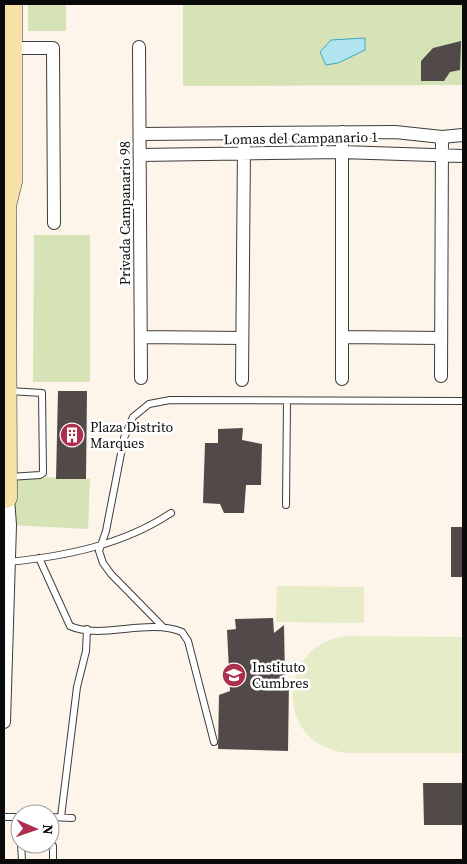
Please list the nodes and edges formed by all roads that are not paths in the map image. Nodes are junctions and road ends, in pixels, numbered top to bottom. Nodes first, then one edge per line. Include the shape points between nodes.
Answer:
1 (14, 4) edge
2 (139, 47) dead end
3 (9, 48) edge
4 (8, 125) edge
5 (342, 132) junction
6 (140, 134) junction
7 (244, 134) junction
8 (463, 135) edge
9 (442, 137) junction
10 (341, 152) junction
11 (244, 153) junction
12 (140, 155) junction
13 (463, 156) edge
14 (441, 157) junction
15 (5, 202) edge
16 (54, 223) dead end
17 (5, 285) edge
18 (141, 337) junction
19 (242, 338) junction
20 (342, 338) junction
21 (441, 338) junction
22 (5, 362) edge
23 (441, 376) dead end
24 (141, 378) dead end
25 (342, 379) dead end
26 (242, 380) dead end
27 (7, 391) junction
28 (287, 401) junction
29 (463, 401) edge
30 (5, 442) edge
31 (8, 477) junction
32 (6, 499) edge
33 (286, 505) dead end
34 (171, 513) dead end
35 (100, 545) junction
36 (39, 558) junction
37 (9, 562) junction
38 (163, 627) junction
39 (87, 629) junction
40 (4, 722) edge
41 (214, 742) dead end
42 (61, 817) joint
43 (72, 818) dead end

1 - 3 street
2 - 6 street, Privada Campanario 98
3 - 4 street
3 - 16 street via 54,48
4 - 15 street via 13,182
5 - 7 street, Lomas del Campanario 1
5 - 9 street, Lomas del Campanario 1 via 396,132
5 - 10 street
6 - 7 street, Lomas del Campanario 1
6 - 12 street, Privada Campanario 98
7 - 11 street
8 - 9 street, Lomas del Campanario 1
9 - 14 street
10 - 11 street, Lomas del Campanario 1
10 - 14 street, Lomas del Campanario 1
10 - 20 street
11 - 12 street, Lomas del Campanario 1
11 - 19 street
12 - 18 street, Privada Campanario 98
13 - 14 street, Lomas del Campanario 1
14 - 21 street
15 - 17 street
17 - 22 street
18 - 19 street
18 - 24 street, Privada Campanario 98
19 - 26 street
20 - 21 street
20 - 25 street
21 - 23 street
22 - 27 street
27 - 30 street
27 - 31 lane via 38,392 43,398 43,473
28 - 29 lane
28 - 33 lane
28 - 35 lane via 170,400 149,404 133,417 124,438 106,531
30 - 31 street
31 - 32 street
32 - 37 street via 10,525
34 - 35 lane via 139,532
35 - 36 lane
35 - 38 lane via 103,563 111,574
36 - 37 lane
36 - 39 lane via 70,626
37 - 40 street
38 - 39 lane
38 - 41 lane via 182,632 188,641
39 - 42 lane
42 - 43 lane

